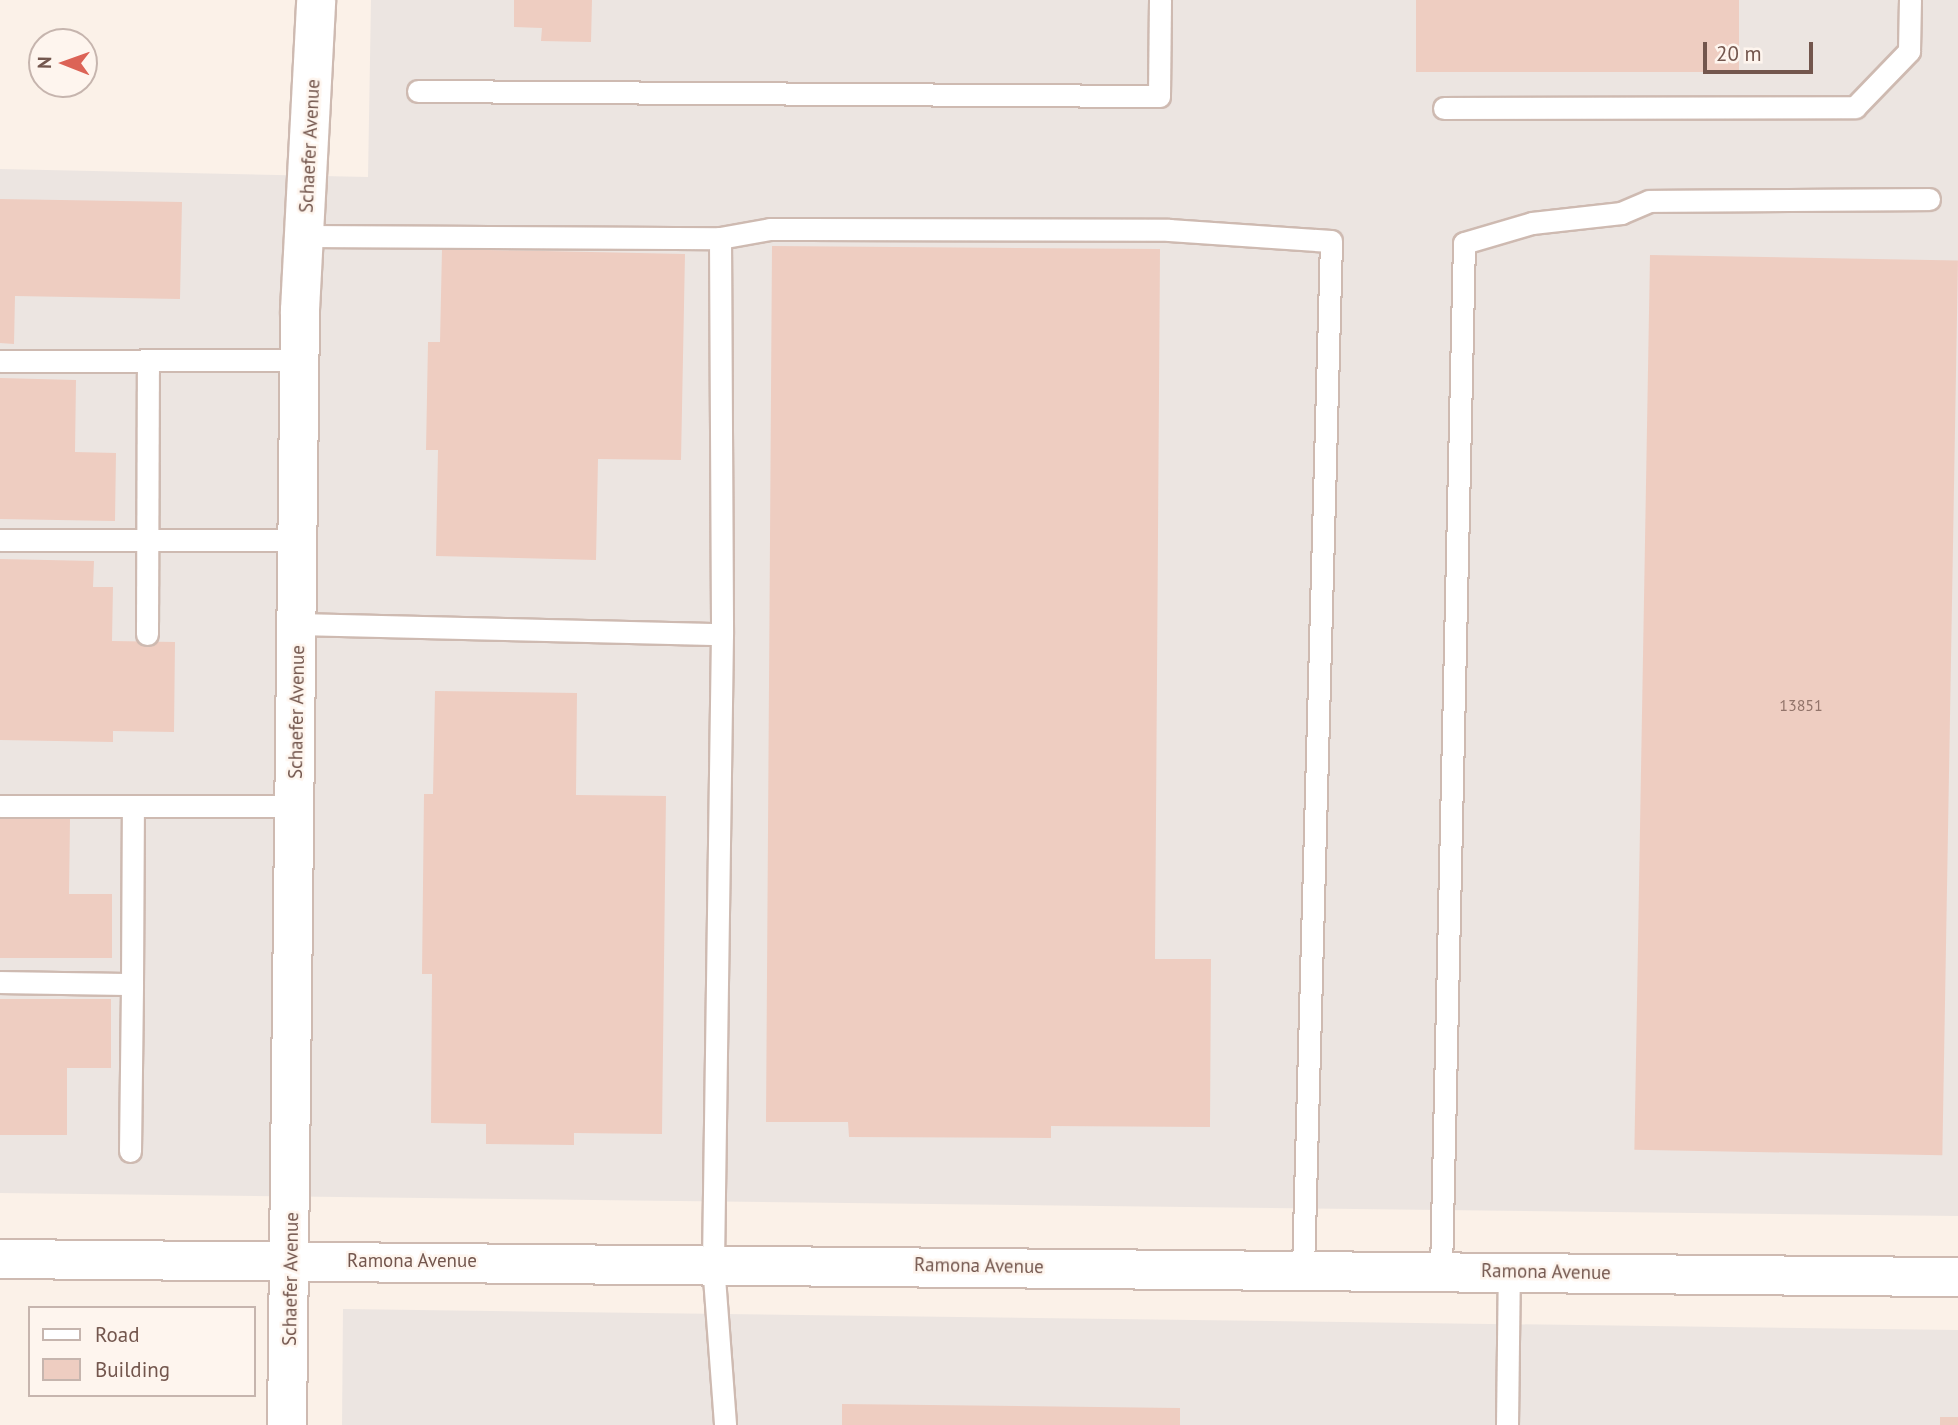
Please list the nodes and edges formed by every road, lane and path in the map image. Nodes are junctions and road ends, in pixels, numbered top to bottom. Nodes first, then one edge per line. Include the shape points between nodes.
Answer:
1 (316, 0) edge
2 (1160, 0) edge
3 (1910, 0) edge
4 (418, 91) dead end
5 (1444, 108) dead end
6 (1929, 200) dead end
7 (305, 236) junction
8 (720, 238) junction
9 (300, 360) junction
10 (0, 361) edge
11 (148, 363) junction
12 (0, 540) edge
13 (299, 540) junction
14 (147, 541) junction
15 (298, 624) junction
16 (147, 634) dead end
17 (722, 634) junction
18 (0, 806) edge
19 (133, 806) junction
20 (296, 806) junction
21 (0, 982) edge
22 (132, 984) junction
23 (130, 1151) dead end
24 (0, 1259) edge
25 (292, 1261) junction
26 (713, 1264) junction
27 (1303, 1270) junction
28 (1441, 1271) junction
29 (1509, 1272) junction
30 (1958, 1277) edge
31 (287, 1425) edge
32 (725, 1425) edge
33 (1507, 1425) edge

1 - 7 main road, Schaefer Avenue
2 - 4 lane via 1159,96
3 - 5 lane via 1909,51 1855,107
6 - 28 lane via 1648,201 1621,214 1532,223 1464,243
7 - 8 lane
7 - 9 main road, Schaefer Avenue
8 - 17 lane
8 - 27 lane via 770,229 1141,230 1331,241
9 - 11 lane
9 - 13 main road, Schaefer Avenue
10 - 11 lane
11 - 14 lane
12 - 14 lane
13 - 14 lane
13 - 15 main road, Schaefer Avenue
14 - 16 lane
15 - 17 lane
15 - 20 main road, Schaefer Avenue
17 - 26 lane
18 - 19 lane
19 - 20 lane
19 - 22 lane
20 - 25 main road, Schaefer Avenue
21 - 22 lane
22 - 23 lane
24 - 25 main road, Ramona Avenue
25 - 26 main road, Ramona Avenue
25 - 31 main road, Schaefer Avenue
26 - 27 main road, Ramona Avenue
26 - 32 lane
27 - 28 main road, Ramona Avenue
28 - 29 main road, Ramona Avenue
29 - 30 main road, Ramona Avenue
29 - 33 lane

